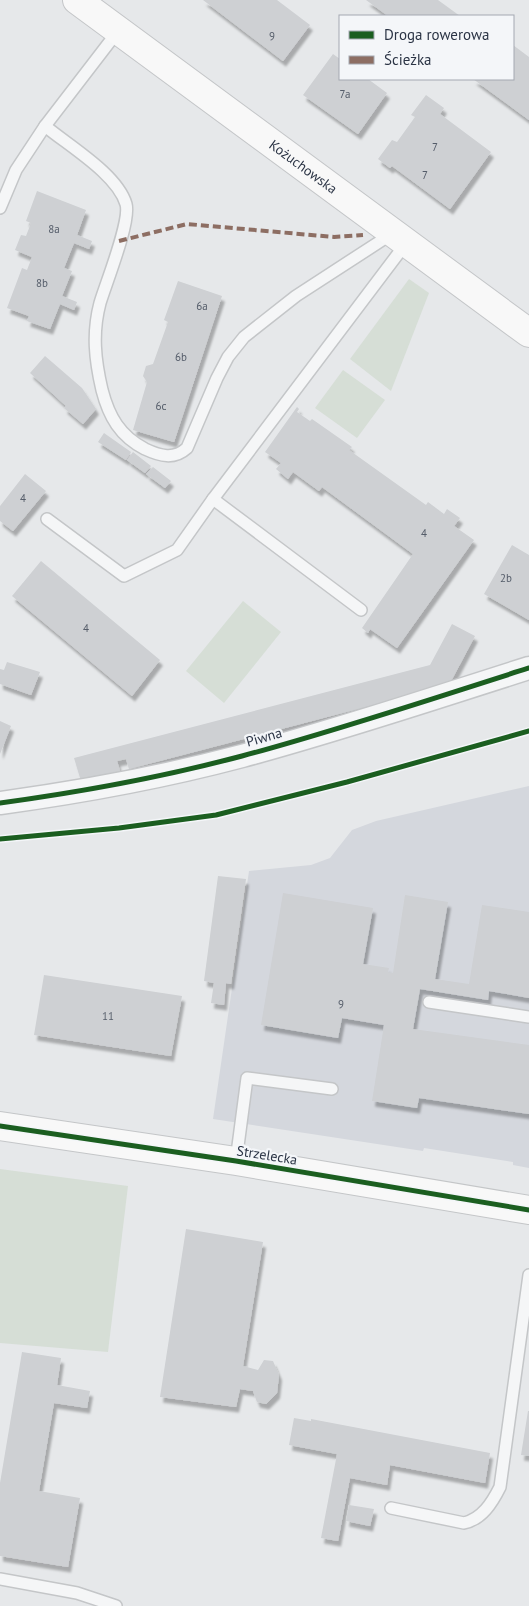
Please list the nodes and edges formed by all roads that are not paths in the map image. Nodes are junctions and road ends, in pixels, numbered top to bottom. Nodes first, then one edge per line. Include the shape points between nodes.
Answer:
1 (77, 0) edge
2 (118, 31) junction
3 (45, 126) junction
4 (0, 208) edge
5 (400, 237) junction
6 (529, 333) edge
7 (213, 499) junction
8 (47, 519) dead end
9 (361, 610) dead end
10 (529, 668) edge
11 (0, 803) edge
12 (429, 1002) dead end
13 (529, 1016) edge
14 (332, 1089) dead end
15 (0, 1126) edge
16 (236, 1161) junction
17 (529, 1210) edge
18 (529, 1275) edge
19 (391, 1508) dead end
20 (0, 1579) edge
21 (116, 1606) edge

1 - 2 main road, Kożuchowska
2 - 3 lane
2 - 5 main road, Kożuchowska
3 - 4 lane via 16,170
3 - 5 lane via 106,174 120,189 127,206 100,305 94,338 96,366 105,399 117,425 129,440 163,456 179,455 187,448 217,378 244,337 296,296
5 - 6 main road, Kożuchowska
5 - 7 lane
7 - 8 lane via 177,550 124,576
7 - 9 lane
10 - 11 street, Piwna via 446,696 241,756 84,791
12 - 13 lane
14 - 16 lane via 247,1078
15 - 16 main road, Strzelecka
16 - 17 main road, Strzelecka
18 - 19 lane via 500,1487 492,1505 472,1522 464,1523
20 - 21 lane via 77,1593

